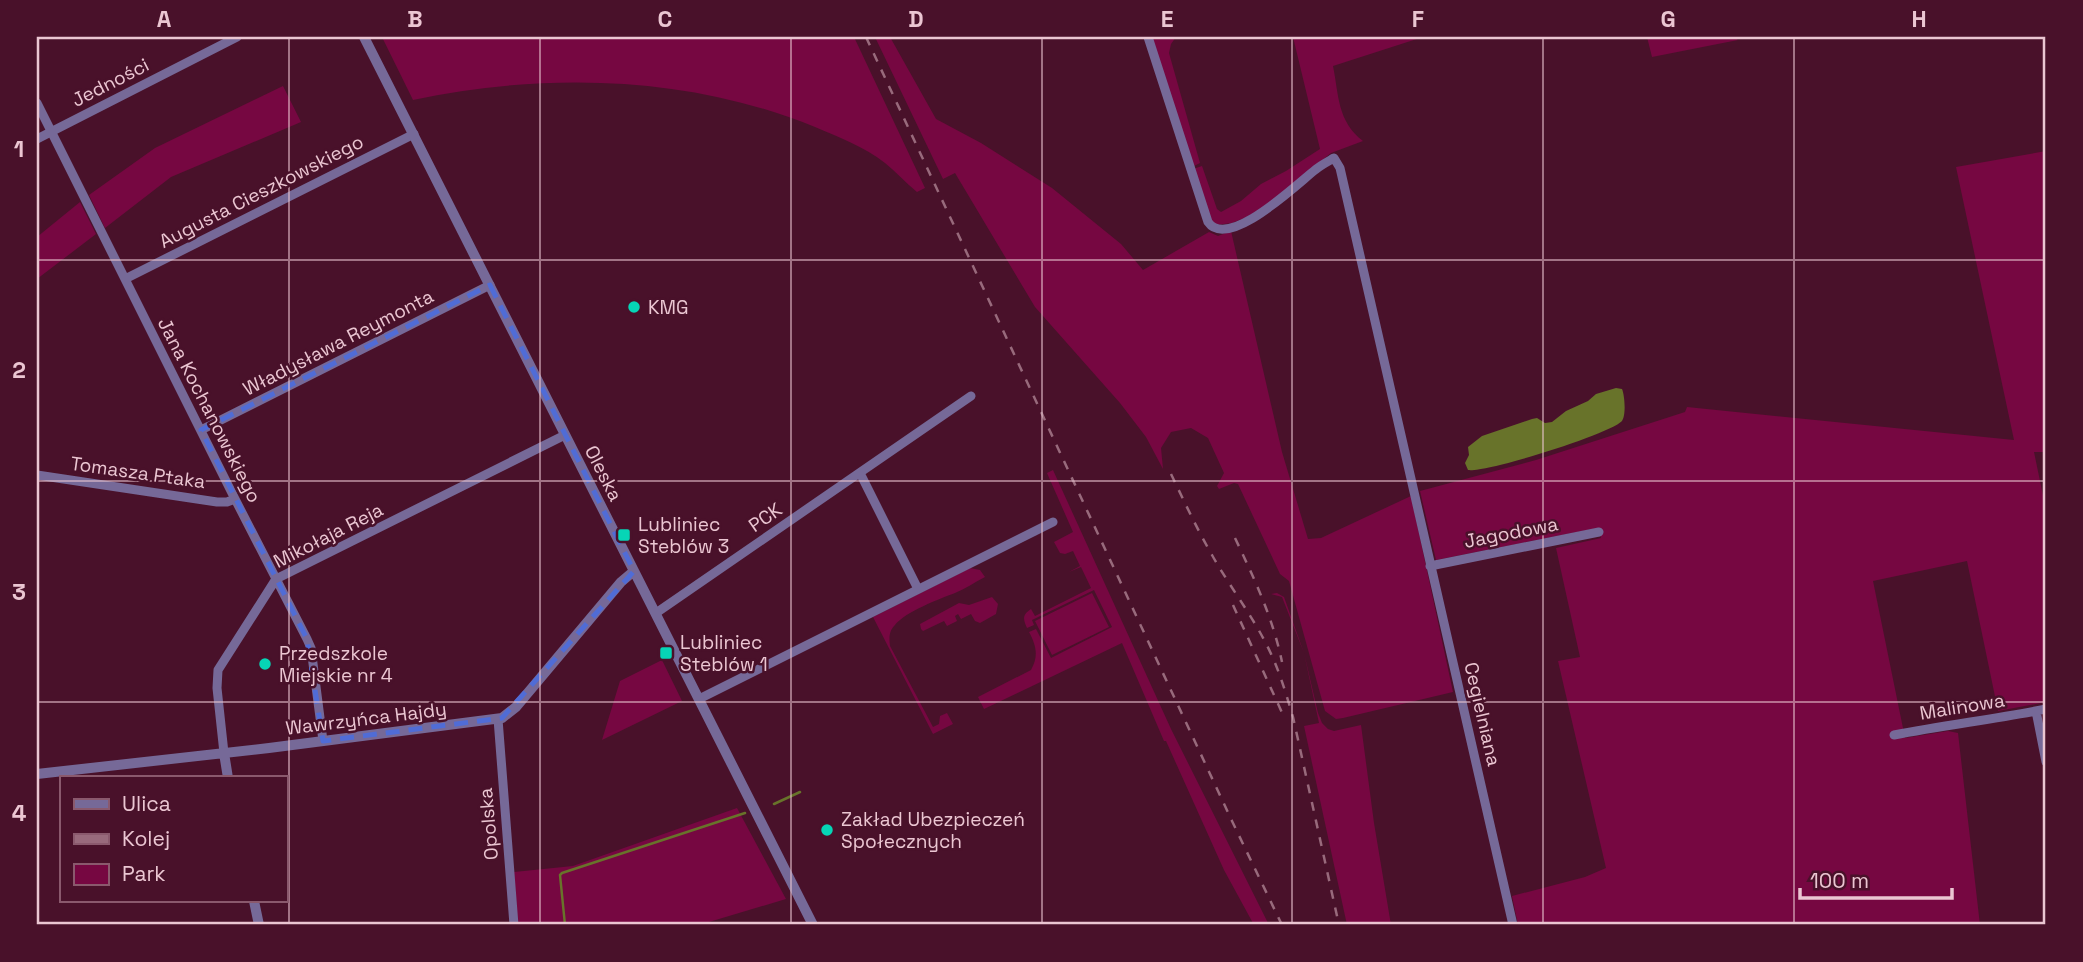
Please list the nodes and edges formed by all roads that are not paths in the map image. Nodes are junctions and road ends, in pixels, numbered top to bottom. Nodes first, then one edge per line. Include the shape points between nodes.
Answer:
1 (237, 37) edge
2 (364, 37) edge
3 (1148, 37) edge
4 (37, 103) edge
5 (51, 131) junction
6 (414, 134) junction
7 (37, 139) edge
8 (125, 279) junction
9 (490, 285) junction
10 (971, 396) dead end
11 (201, 430) junction
12 (565, 435) junction
13 (38, 473) edge
14 (860, 473) junction
15 (235, 499) junction
16 (1053, 522) dead end
17 (1599, 532) dead end
18 (1430, 566) junction
19 (634, 571) junction
20 (276, 579) junction
21 (918, 589) junction
22 (656, 613) junction
23 (699, 699) junction
24 (2041, 710) edge
25 (498, 719) junction
26 (1894, 735) dead end
27 (323, 741) junction
28 (224, 753) junction
29 (2046, 762) edge
30 (37, 774) edge
31 (228, 776) edge
32 (254, 902) edge
33 (259, 925) edge
34 (514, 925) edge
35 (813, 925) edge
36 (1513, 925) edge

1 - 5 street, Jedności
2 - 6 street, Oleska
3 - 18 street, Cegielniana via 1212,228 1251,219 1322,165 1334,158 1338,163
4 - 5 street, Jana Kochanowskiego
5 - 7 street, Jedności
5 - 8 street, Jana Kochanowskiego
6 - 8 street, Augusta Cieszkowskiego
6 - 9 street, Oleska
8 - 11 street, Jana Kochanowskiego
9 - 11 street, Władysława Reymonta
9 - 12 street, Oleska
10 - 14 street, PCK
11 - 15 street, Jana Kochanowskiego
12 - 19 street, Oleska
12 - 20 street, Mikołaja Reja
13 - 15 street, Tomasza Ptaka via 218,502
14 - 21 street
14 - 22 street, PCK
15 - 20 street, Jana Kochanowskiego
16 - 21 street
17 - 18 street, Jagodowa
18 - 36 street, Cegielniana
19 - 22 street, Oleska
19 - 25 street via 516,707
20 - 27 street, Jana Kochanowskiego via 311,648
20 - 28 street, Mikołaja Reja via 218,670
21 - 23 street
22 - 23 street, Oleska
23 - 35 street, Oleska
24 - 26 street, Malinowa
24 - 29 street, Malinowa
25 - 27 street, Wawrzyńca Hajdy
25 - 34 street, Opolska
27 - 28 street, Wawrzyńca Hajdy
28 - 30 street, Wawrzyńca Hajdy
28 - 31 street
32 - 33 street

